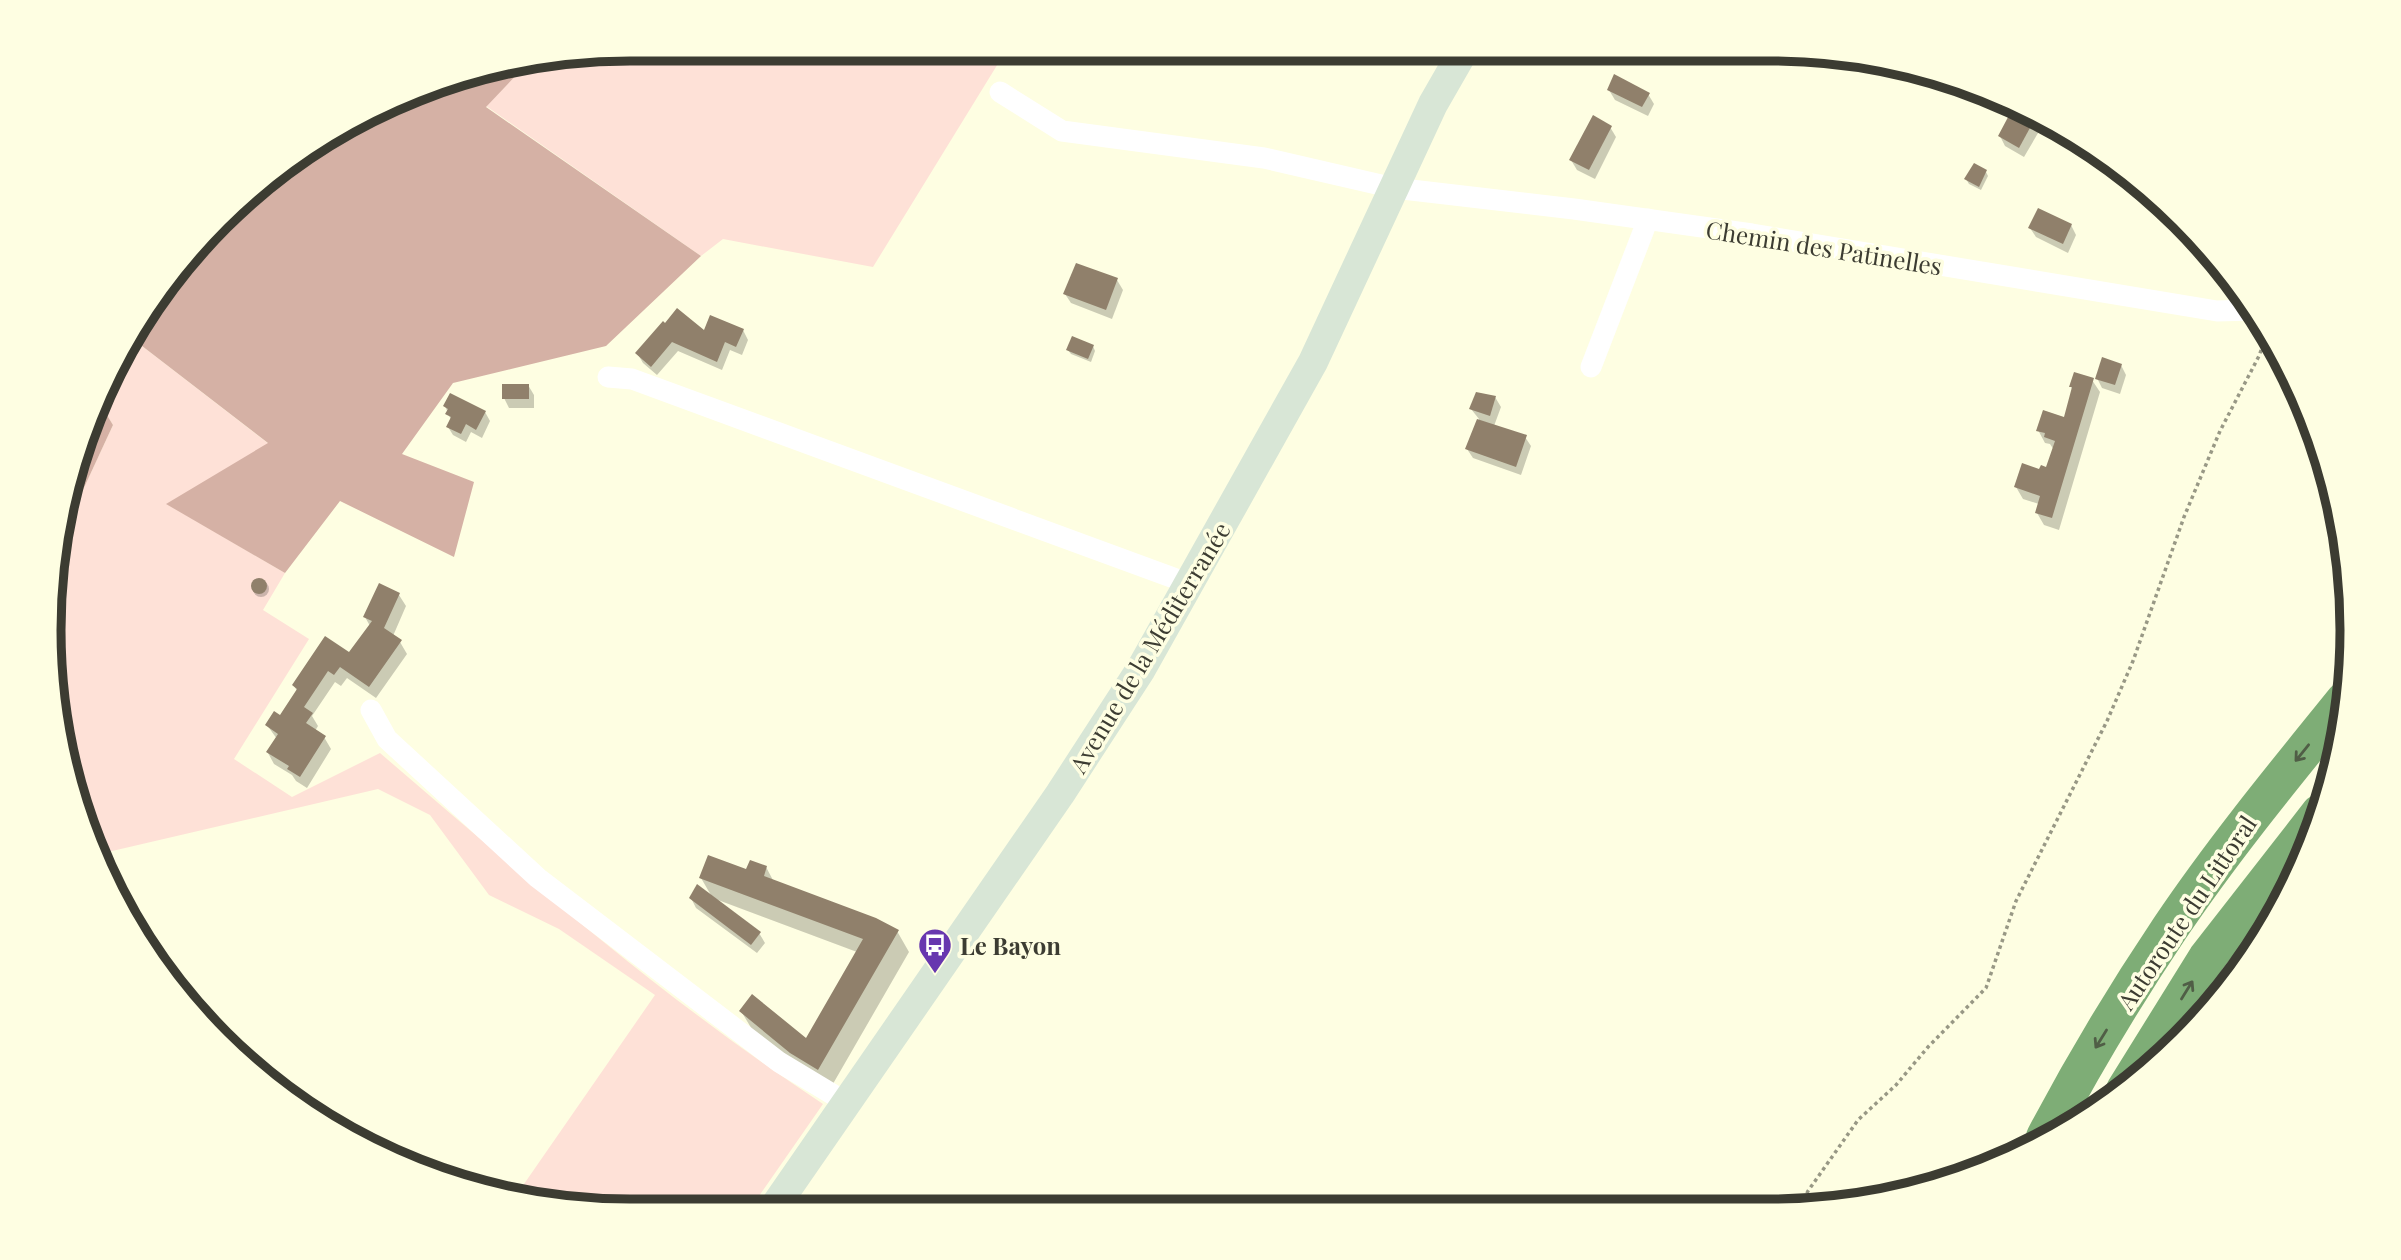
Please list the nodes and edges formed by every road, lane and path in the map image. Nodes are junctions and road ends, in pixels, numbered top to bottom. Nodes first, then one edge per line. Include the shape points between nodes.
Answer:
1 (1458, 61) edge
2 (1000, 92) dead end
3 (1394, 188) junction
4 (1647, 219) junction
5 (2241, 310) edge
6 (2263, 345) edge
7 (1591, 367) dead end
8 (608, 377) dead end
9 (1190, 584) junction
10 (371, 710) dead end
11 (2333, 716) edge
12 (2299, 839) edge
13 (2145, 1059) edge
14 (847, 1103) junction
15 (2051, 1125) edge
16 (1805, 1198) edge
17 (781, 1199) edge

1 - 3 main road, Avenue de la Méditerranée
2 - 3 street, Chemin des Patinelles via 1062,131 1264,158
3 - 4 street, Chemin des Patinelles
3 - 9 main road, Avenue de la Méditerranée via 1313,362
4 - 5 street, Chemin des Patinelles via 2217,311
4 - 7 street
6 - 16 path via 2184,517 2107,721 2016,901 1986,988 1858,1120
8 - 9 street via 632,379
9 - 14 main road, Avenue de la Méditerranée via 1060,793
10 - 14 street via 387,739 538,878 779,1062
11 -> 15 highway, Autoroute du Littoral via 2262,802 2171,927
13 -> 12 highway, Autoroute du Littoral via 2207,958
14 - 17 main road, Avenue de la Méditerranée

